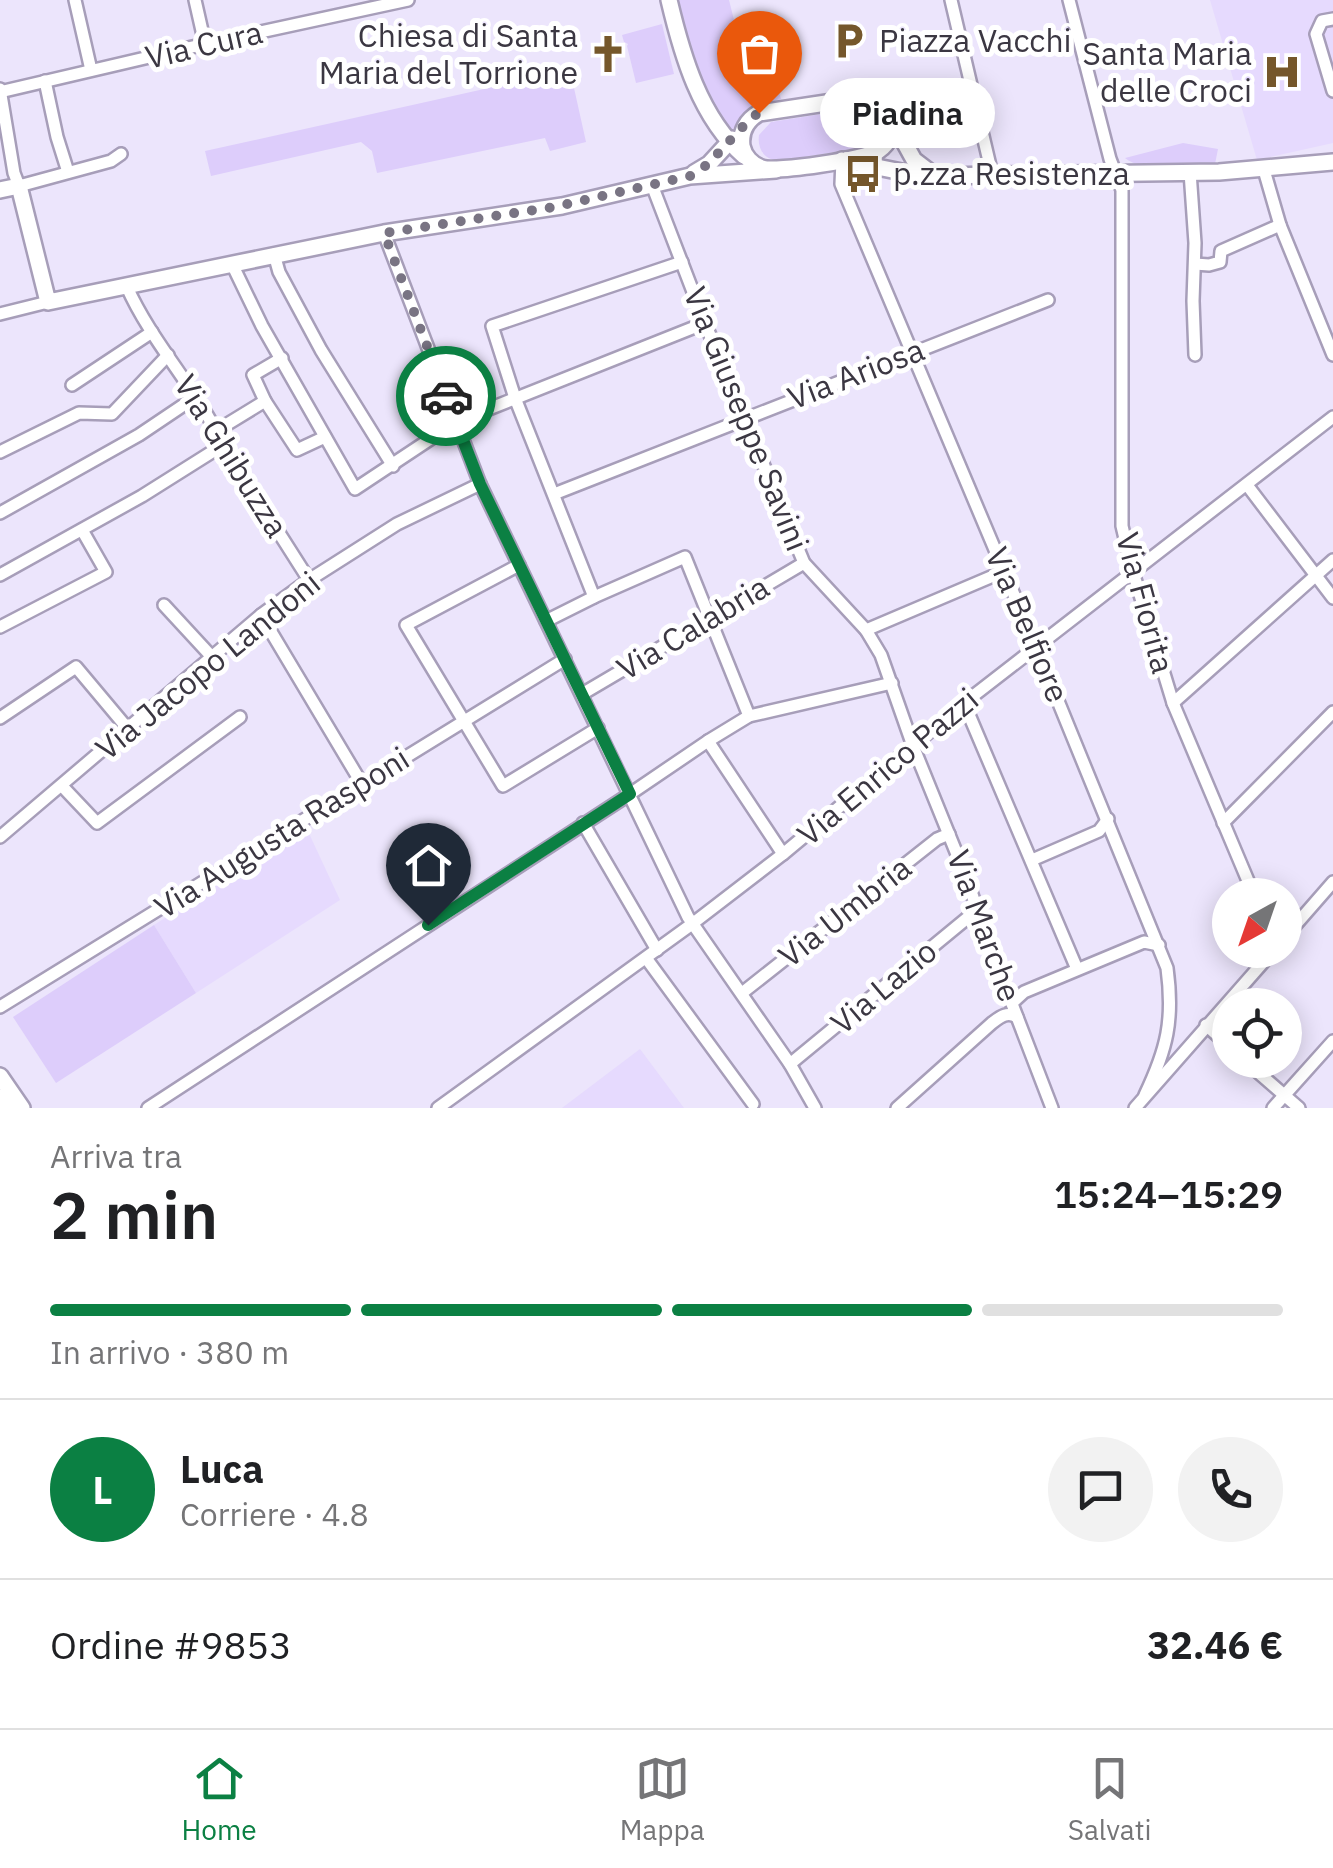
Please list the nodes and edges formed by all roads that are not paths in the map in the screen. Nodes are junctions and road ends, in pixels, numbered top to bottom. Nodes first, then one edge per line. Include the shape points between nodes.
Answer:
1 (76, 0) edge
2 (196, 0) edge
3 (340, 0) edge
4 (408, 0) edge
5 (669, 0) edge
6 (951, 0) edge
7 (1069, 0) edge
8 (343, 14) junction
9 (1333, 19) edge
10 (206, 44) junction
11 (91, 70) junction
12 (45, 81) junction
13 (0, 91) edge
14 (1333, 92) edge
15 (889, 113) junction
16 (746, 125) junction
17 (729, 142) junction
18 (121, 154) dead end
19 (749, 160) junction
20 (842, 160) junction
21 (1333, 162) edge
22 (776, 170) junction
23 (1264, 170) junction
24 (68, 172) junction
25 (1190, 172) junction
26 (992, 174) junction
27 (1115, 175) junction
28 (690, 176) junction
29 (934, 176) junction
30 (652, 185) junction
31 (19, 186) junction
32 (0, 190) edge
33 (1280, 225) junction
34 (384, 233) junction
35 (274, 254) junction
36 (682, 262) junction
37 (232, 264) junction
38 (1195, 264) junction
39 (127, 287) junction
40 (1048, 300) dead end
41 (48, 302) junction
42 (0, 314) edge
43 (705, 323) junction
44 (152, 332) junction
45 (913, 352) junction
46 (168, 355) junction
47 (1195, 355) dead end
48 (1333, 355) edge
49 (282, 358) junction
50 (72, 386) dead end
51 (194, 398) junction
52 (515, 398) junction
53 (266, 401) junction
54 (1333, 417) edge
55 (746, 418) junction
56 (456, 422) junction
57 (216, 431) junction
58 (324, 437) junction
59 (222, 446) junction
60 (0, 452) edge
61 (393, 466) junction
62 (480, 484) junction
63 (1247, 484) junction
64 (554, 494) junction
65 (0, 513) edge
66 (82, 530) junction
67 (1333, 560) edge
68 (1000, 561) junction
69 (804, 562) junction
70 (520, 566) junction
71 (1133, 572) junction
72 (0, 575) edge
73 (993, 576) junction
74 (1316, 576) junction
75 (309, 580) junction
76 (1009, 583) junction
77 (594, 597) junction
78 (1333, 598) edge
79 (164, 605) dead end
80 (260, 615) junction
81 (712, 618) junction
82 (546, 621) junction
83 (0, 626) edge
84 (866, 630) junction
85 (1036, 647) junction
86 (212, 657) junction
87 (564, 659) junction
88 (892, 683) junction
89 (582, 694) junction
90 (964, 702) junction
91 (1173, 703) junction
92 (1333, 712) edge
93 (750, 716) junction
94 (240, 717) dead end
95 (0, 718) edge
96 (462, 721) junction
97 (128, 728) junction
98 (598, 728) junction
99 (708, 740) junction
100 (913, 746) junction
101 (362, 784) junction
102 (62, 786) junction
103 (630, 794) junction
104 (1108, 819) junction
105 (583, 823) junction
106 (1223, 824) junction
107 (949, 834) junction
108 (0, 837) edge
109 (783, 854) junction
110 (1032, 860) junction
111 (1247, 878) edge
112 (1333, 882) edge
113 (977, 910) junction
114 (1302, 918) edge
115 (692, 924) junction
116 (1160, 944) junction
117 (652, 954) junction
118 (1258, 968) edge
119 (1078, 969) junction
120 (742, 994) junction
121 (1012, 1003) junction
122 (0, 1007) edge
123 (1017, 1017) junction
124 (1206, 1026) junction
125 (1212, 1031) edge
126 (1168, 1035) junction
127 (1192, 1041) junction
128 (1333, 1042) edge
129 (790, 1064) junction
130 (0, 1076) edge
131 (1264, 1078) edge
132 (0, 1089) edge
133 (1146, 1096) junction
134 (1284, 1096) junction
135 (0, 1097) edge
136 (753, 1104) dead end
137 (15, 1106) edge
138 (1050, 1107) edge
139 (148, 1108) edge
140 (438, 1108) edge
141 (815, 1108) edge
142 (897, 1108) edge
143 (1134, 1108) edge
144 (1273, 1108) edge
145 (1298, 1108) edge

1 - 11 street
2 - 10 street
3 - 8 street
4 - 8 street, Via Cura
5 - 17 street via 686,64
6 - 26 street
7 - 27 street, Via Fiorita
8 - 10 street, Via Cura
9 - 14 street via 1322,21 1316,34
10 - 11 street, Via Cura
11 - 12 street, Via Cura
12 - 13 street, Via Cura
12 - 24 street
13 - 31 street
15 - 16 street via 875,100 857,98 767,110
15 - 20 street via 891,134 880,150
15 - 29 street via 914,160
16 - 17 street
16 - 19 street via 742,142
17 - 19 street
17 - 28 street
18 - 24 street
19 - 22 street
20 - 22 street
20 - 29 street
20 - 45 street, Via Belfiore via 841,184
21 - 23 street
22 - 28 street
23 - 25 street
23 - 33 street
24 - 31 street
25 - 27 street
25 - 38 street
26 - 27 street
26 - 29 street
27 - 71 street, Via Fiorita via 1122,190 1122,526
28 - 30 street
30 - 34 street
30 - 36 street, Via Giuseppe Savini
31 - 32 street
31 - 41 street
33 - 38 street via 1221,250 1220,262
33 - 48 street
34 - 35 street
34 - 56 street
35 - 37 street
35 - 61 street via 321,350
36 - 43 street, Via Giuseppe Savini
36 - 52 street via 492,326
37 - 39 street
37 - 49 street
38 - 47 street
39 - 41 street
39 - 44 street, Via Ghibuzza
40 - 45 street, Via Ariosa
41 - 42 street
43 - 52 street
43 - 55 street, Via Giuseppe Savini
44 - 46 street, Via Ghibuzza
44 - 50 street
45 - 55 street, Via Ariosa
45 - 68 street, Via Belfiore
46 - 51 street, Via Ghibuzza
46 - 60 street via 112,414 79,413
49 - 53 street via 253,375
49 - 58 street
51 - 57 street, Via Ghibuzza
51 - 65 street
52 - 56 street
52 - 64 street
53 - 57 street
53 - 58 street via 298,450
54 - 63 street, Via Enrico Pazzi
55 - 64 street, Via Ariosa
55 - 69 street, Via Giuseppe Savini
56 - 61 street
56 - 62 street
57 - 59 street, Via Ghibuzza
58 - 61 street via 355,489
59 - 66 street
59 - 75 street, Via Ghibuzza
62 - 70 street
62 - 75 street, Via Jacopo Landoni via 397,524
63 - 71 street, Via Enrico Pazzi
63 - 74 street
64 - 77 street
66 - 72 street
66 - 83 street via 106,572
67 - 74 street
68 - 73 street
68 - 76 street, Via Belfiore
69 - 81 street, Via Calabria
69 - 84 street, Via Giuseppe Savini
70 - 82 street
70 - 96 street via 406,625
71 - 85 street, Via Enrico Pazzi
71 - 91 street, Via Fiorita
73 - 76 street
73 - 84 street
74 - 78 street
74 - 91 street
75 - 80 street, Via Jacopo Landoni
76 - 85 street, Via Belfiore
77 - 81 street via 686,557
77 - 82 street
79 - 86 street
80 - 86 street, Via Jacopo Landoni
80 - 101 street
81 - 89 street, Via Calabria
81 - 93 street
82 - 87 street
84 - 88 street, Via Giuseppe Savini
85 - 90 street, Via Enrico Pazzi
85 - 104 street, Via Belfiore
86 - 97 street, Via Jacopo Landoni
87 - 89 street
87 - 96 street, Via Augusta Rasponi
88 - 93 street
88 - 100 street, Via Giuseppe Savini
89 - 98 street
90 - 100 street, Via Enrico Pazzi
90 - 110 street
91 - 106 street, Via Fiorita
92 - 106 street
93 - 99 street
94 - 102 street, Via Jacopo Landoni via 96,823
95 - 97 street via 76,667
96 - 98 street via 503,786
96 - 101 street, Via Augusta Rasponi
97 - 102 street, Via Jacopo Landoni
98 - 103 street
99 - 103 street
99 - 109 street
100 - 107 street, Via Marche
100 - 109 street, Via Enrico Pazzi
101 - 122 street, Via Augusta Rasponi
102 - 108 street, Via Jacopo Landoni
103 - 105 street
103 - 115 street
104 - 110 street via 1098,832
104 - 116 street, Via Belfiore
105 - 117 street
105 - 139 street
106 - 111 street, Via Fiorita
107 - 113 street, Via Marche
107 - 120 street, Via Umbria
109 - 115 street, Via Enrico Pazzi
110 - 119 street
112 - 114 street
113 - 121 street, Via Marche
113 - 129 street, Via Lazio
115 - 117 street, Via Enrico Pazzi
115 - 120 street
116 - 119 street via 1144,942
116 - 126 street, Via Belfiore via 1171,1000
117 - 136 street
117 - 140 street, Via Enrico Pazzi
118 - 124 street
119 - 121 street
120 - 129 street
121 - 123 street, Via Marche
123 - 138 street, Via Marche
123 - 142 street via 1003,1015
124 - 125 street
124 - 127 street
126 - 127 street via 1180,1045
126 - 133 street, Via Belfiore
127 - 133 street
128 - 134 street
129 - 141 street
130 - 137 street
131 - 134 street
132 - 137 street
133 - 143 street
134 - 144 street
134 - 145 street
135 - 137 street

